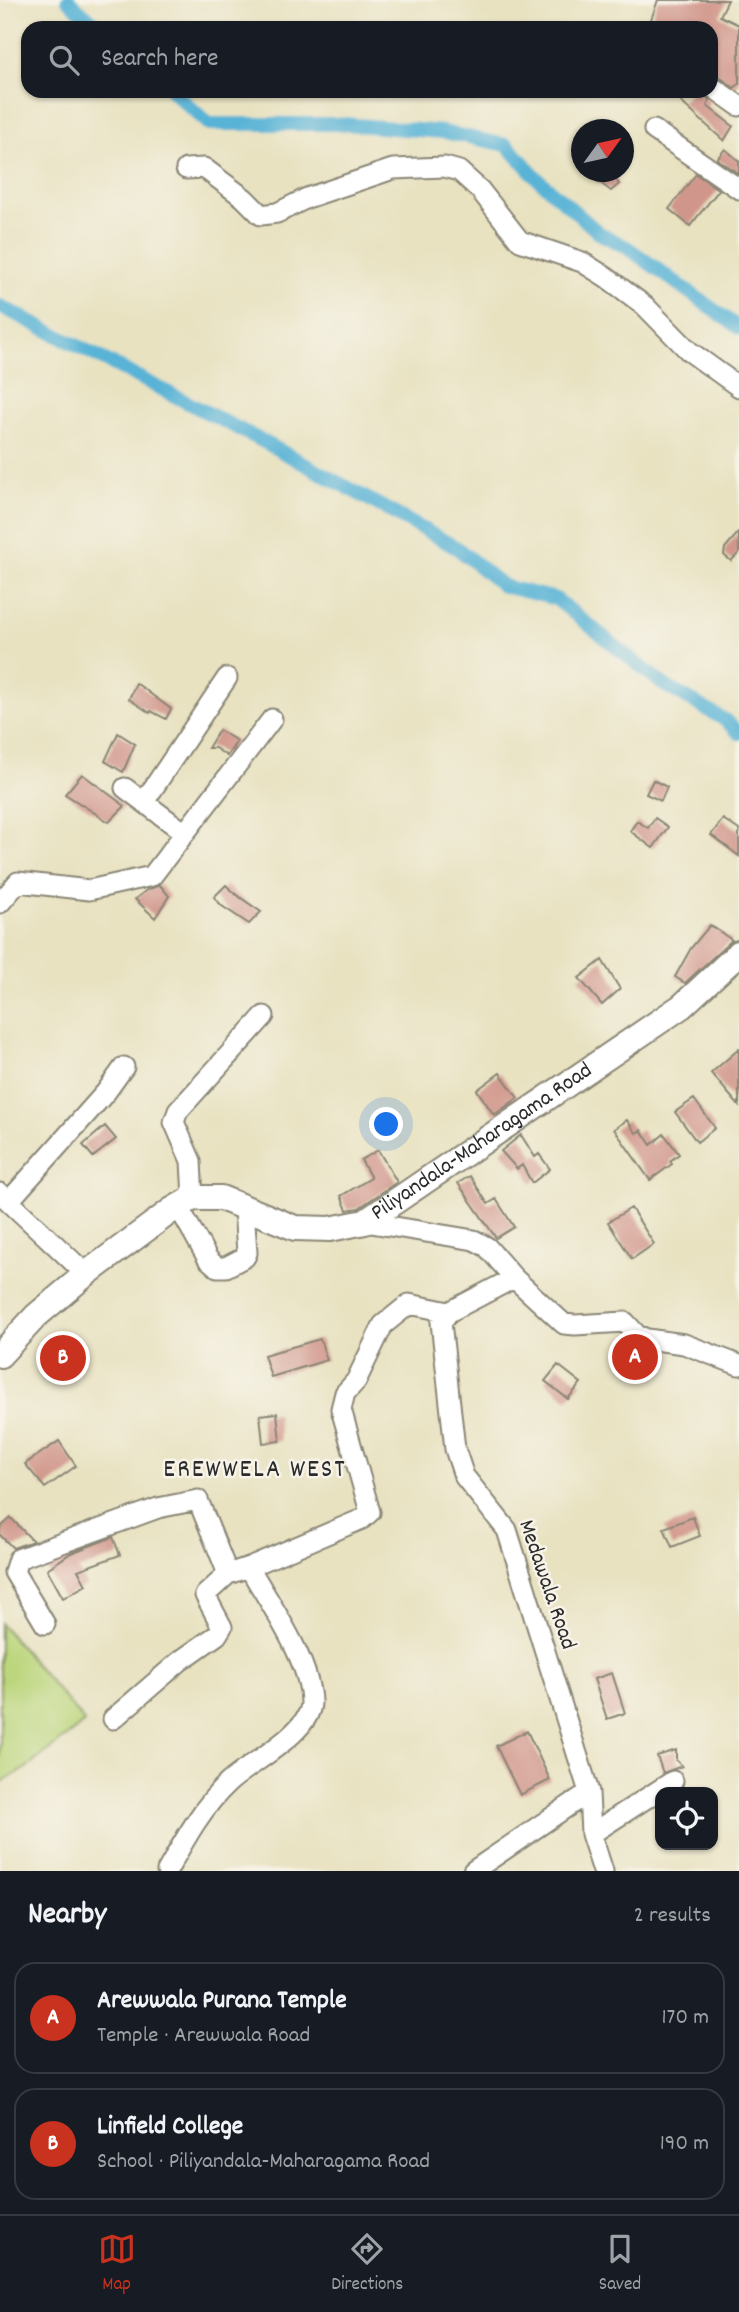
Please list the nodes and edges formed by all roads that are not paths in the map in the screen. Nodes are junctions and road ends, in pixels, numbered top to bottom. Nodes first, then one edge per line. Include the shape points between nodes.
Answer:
1 (718, 91) edge
2 (739, 106) edge
3 (654, 130) dead end
4 (186, 169) dead end
5 (739, 189) edge
6 (739, 387) edge
7 (226, 678) dead end
8 (272, 719) dead end
9 (125, 788) dead end
10 (144, 802) junction
11 (185, 833) junction
12 (0, 903) edge
13 (739, 954) edge
14 (264, 1016) dead end
15 (124, 1067) dead end
16 (4, 1197) edge
17 (186, 1202) junction
18 (244, 1208) junction
19 (365, 1222) junction
20 (86, 1274) junction
21 (514, 1278) junction
22 (449, 1312) junction
23 (0, 1356) edge
24 (739, 1365) edge
25 (250, 1567) junction
26 (228, 1574) junction
27 (45, 1624) dead end
28 (113, 1719) dead end
29 (673, 1781) dead end
30 (589, 1792) junction
31 (591, 1834) junction
32 (167, 1871) edge
33 (473, 1871) edge
34 (603, 1871) edge

1 - 2 street
3 - 5 street
4 - 6 street via 204,168 261,215 393,169 445,167 459,171 520,241 582,262 606,277 645,306 689,351
7 - 10 street
8 - 11 street
9 - 10 street
10 - 11 street
11 - 12 street via 152,876 89,890 18,882
13 - 19 main road, Piliyandala-Maharagama Road via 682,1006
14 - 17 street via 177,1111 174,1122 191,1161
15 - 16 street via 106,1092
16 - 20 street
17 - 18 main road, Piliyandala-Maharagama Road via 220,1198
17 - 18 street via 208,1259 217,1267 246,1257
17 - 20 main road
18 - 19 main road, Piliyandala-Maharagama Road via 312,1230
19 - 21 street via 474,1240 487,1247
20 - 23 main road via 36,1316
21 - 22 street
21 - 24 street via 564,1324 625,1322 647,1339 684,1343
22 - 25 street via 409,1304 383,1325 356,1381 345,1393 341,1409 370,1512
22 - 30 street, Medawala Road via 441,1322 455,1449 464,1476 507,1531
25 - 26 street
25 - 32 street via 303,1664 311,1702 309,1716 227,1783 196,1821
26 - 27 street via 198,1500 158,1508 18,1559 14,1572
26 - 28 street via 205,1595 222,1627 217,1635
29 - 31 street
30 - 31 street, Medawala Road
30 - 33 street
31 - 34 street, Medawala Road

